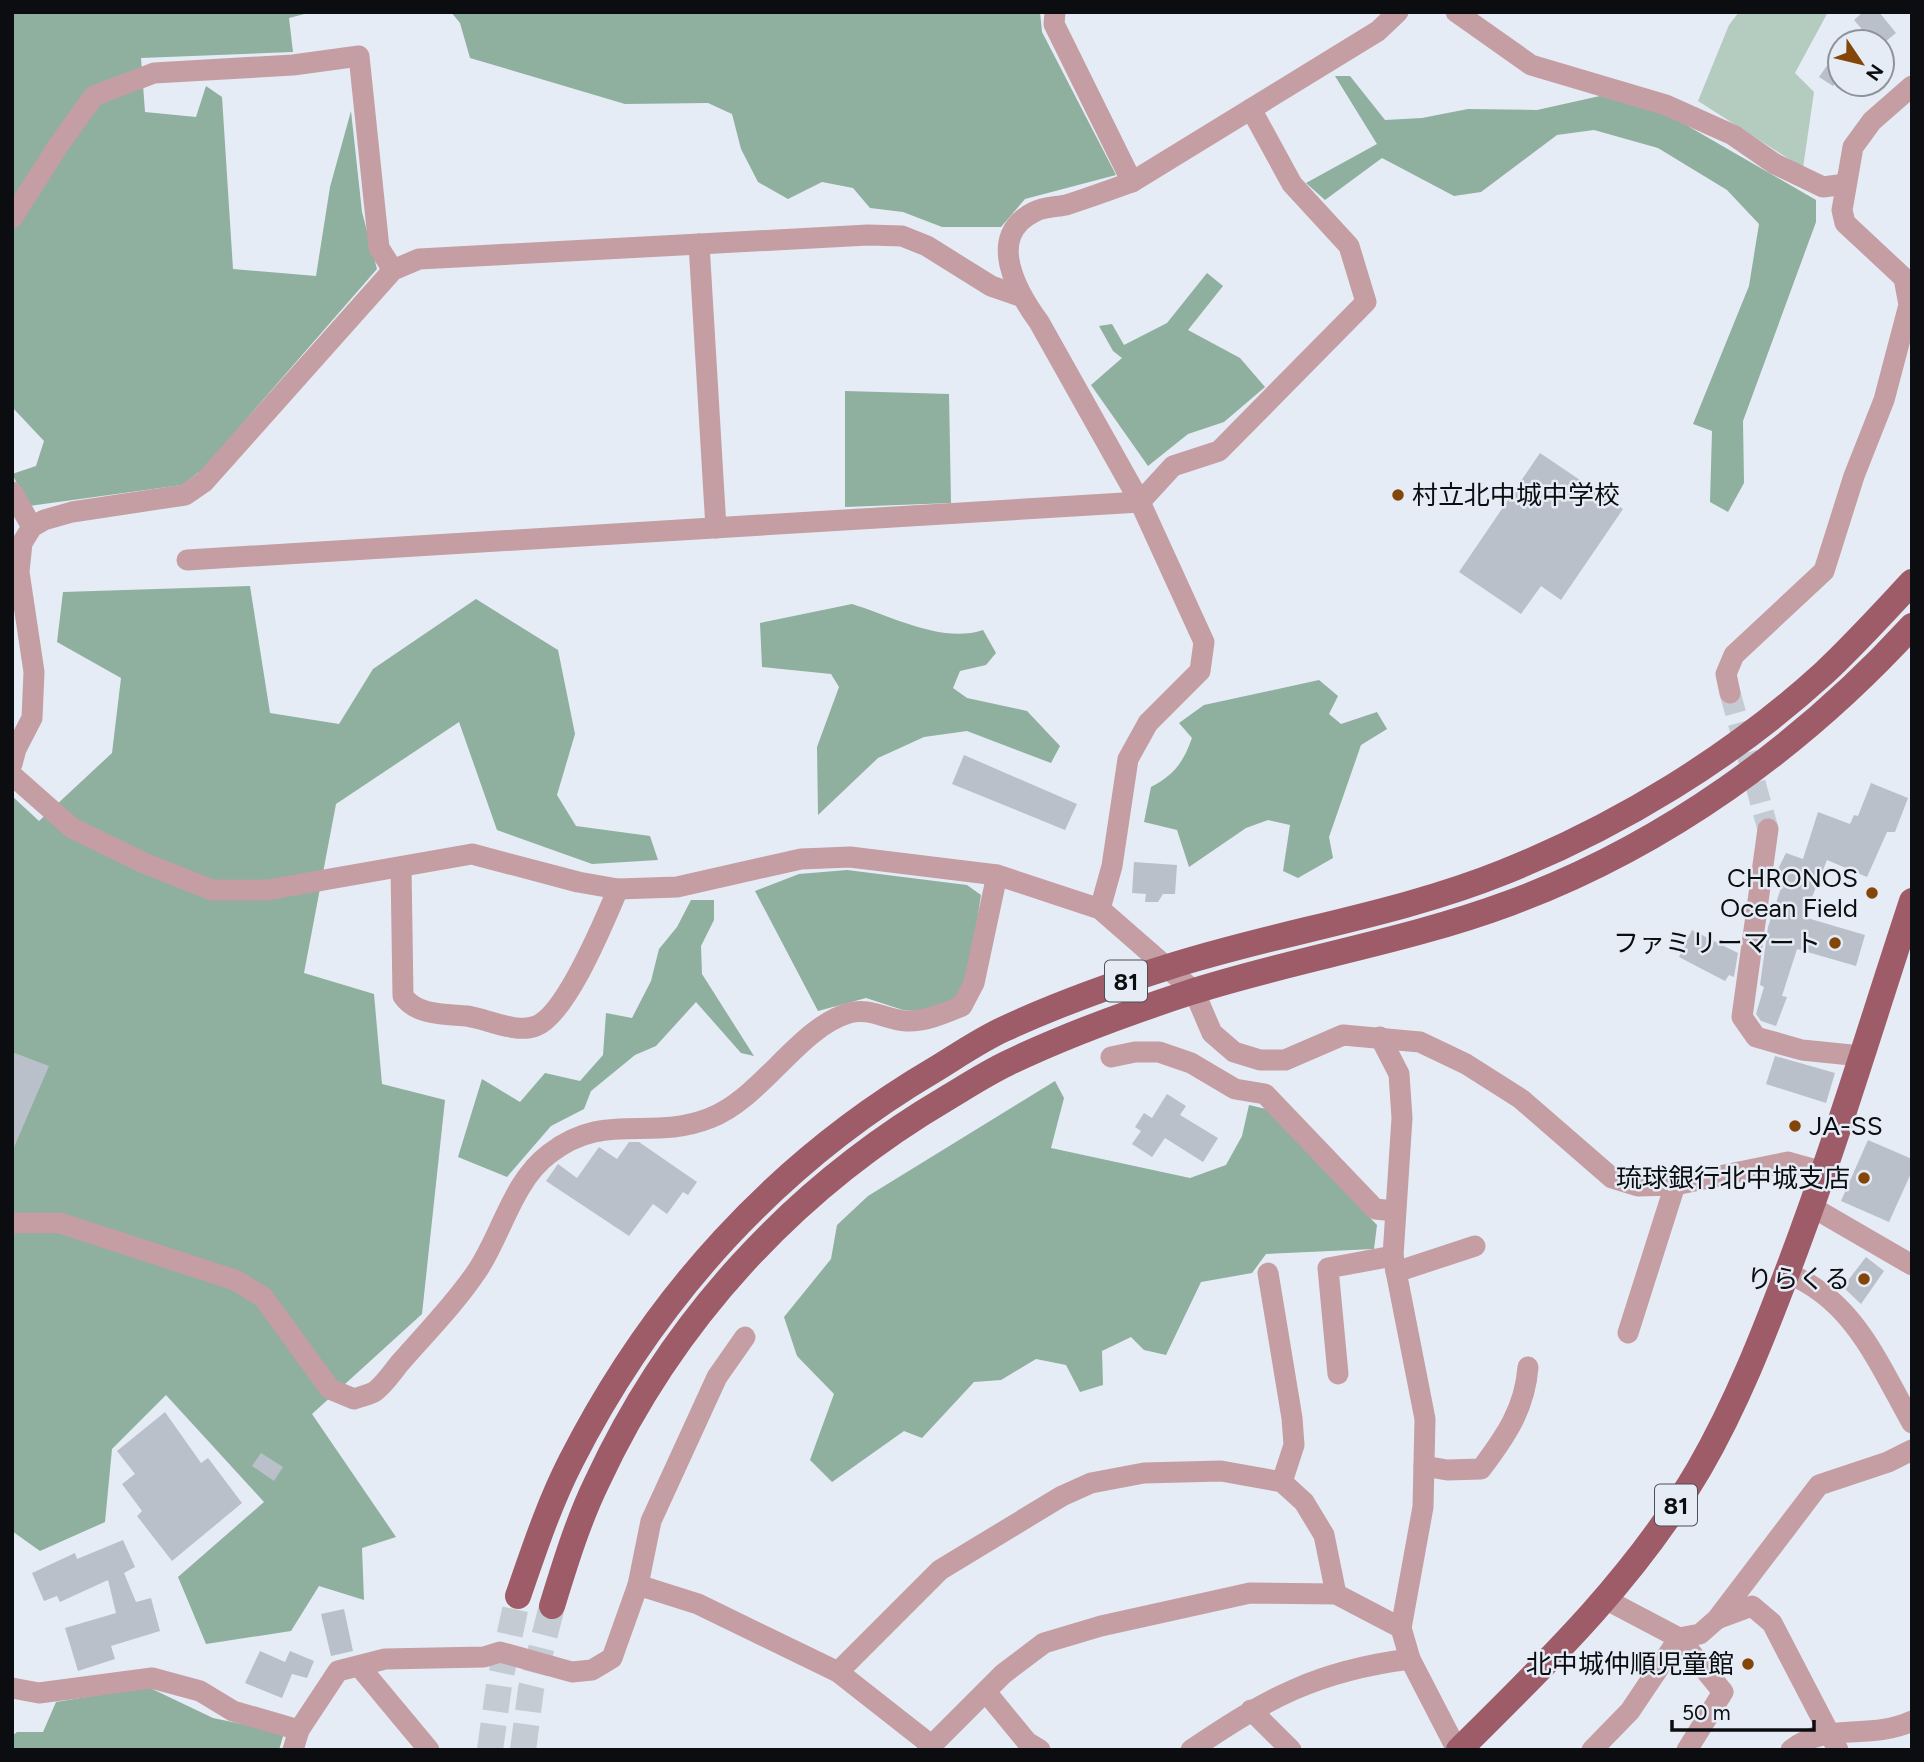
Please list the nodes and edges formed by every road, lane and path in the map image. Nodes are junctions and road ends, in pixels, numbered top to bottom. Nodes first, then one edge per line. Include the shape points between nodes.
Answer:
1 (1055, 12) edge
2 (1398, 12) edge
3 (1456, 12) edge
4 (1912, 86) edge
5 (1251, 109) junction
6 (1132, 182) junction
7 (1846, 184) junction
8 (12, 218) edge
9 (699, 244) junction
10 (393, 270) junction
11 (1020, 296) junction
12 (12, 492) edge
13 (1140, 502) junction
14 (32, 527) junction
15 (716, 528) junction
16 (187, 560) dead end
17 (1912, 582) edge
18 (1912, 626) edge
19 (1730, 693) tunnel mouth
20 (12, 764) edge
21 (12, 775) edge
22 (1768, 829) tunnel mouth
23 (401, 867) junction
24 (997, 875) junction
25 (618, 889) junction
26 (1912, 901) edge
27 (1100, 909) junction
28 (1167, 967) junction
29 (1194, 991) junction
30 (1380, 1037) junction
31 (1861, 1056) junction
32 (1111, 1057) dead end
33 (1824, 1172) junction
34 (1675, 1185) junction
35 (1812, 1207) junction
36 (1395, 1211) junction
37 (12, 1223) edge
38 (1475, 1246) dead end
39 (1395, 1264) junction
40 (1912, 1265) edge
41 (1268, 1273) dead end
42 (1787, 1273) junction
43 (1628, 1333) dead end
44 (745, 1337) dead end
45 (1528, 1367) dead end
46 (1339, 1374) dead end
47 (1912, 1423) edge
48 (1912, 1450) edge
49 (1424, 1466) junction
50 (1282, 1482) junction
51 (638, 1585) junction
52 (1336, 1594) junction
53 (518, 1595) tunnel mouth
54 (1605, 1599) junction
55 (552, 1606) tunnel mouth
56 (1717, 1619) junction
57 (1401, 1628) junction
58 (1679, 1638) junction
59 (1410, 1659) junction
60 (359, 1666) junction
61 (838, 1672) junction
62 (12, 1688) edge
63 (986, 1692) junction
64 (1251, 1710) junction
65 (1912, 1721) edge
66 (296, 1740) edge
67 (1834, 1741) edge
68 (929, 1747) edge
69 (429, 1750) edge
70 (1040, 1750) edge
71 (1191, 1750) edge
72 (1291, 1750) edge
73 (1458, 1750) edge
74 (1592, 1750) edge
75 (1686, 1750) edge
76 (1791, 1750) edge

1 - 6 street via 1054,24
2 - 5 street via 1378,31
3 - 7 street via 1531,65 1666,105 1732,135 1775,164 1823,187
4 - 7 street via 1872,121 1853,147
5 - 6 street
5 - 13 street via 1292,184 1349,246 1366,302 1219,451 1172,466
6 - 11 street via 1035,212 1021,222 1010,238 1008,265
7 - 19 street via 1845,223 1904,278 1909,305 1885,400 1854,476 1824,571 1734,655 1726,674
8 - 10 street via 94,96 154,73 293,65 359,56 379,248
9 - 10 street via 419,259
9 - 11 street via 901,236 927,246 991,286
9 - 15 street
10 - 14 street via 204,482 185,495 72,512
11 - 13 street
12 - 14 street
13 - 15 street
13 - 27 street via 1204,642 1200,671 1148,723 1128,760 1112,866
14 - 20 street via 22,543 19,572 34,672 32,718
15 - 16 street
17 - 28 main road, 81 via 1852,647 1785,706 1679,783 1592,833 1501,874
18 - 29 main road, 81 via 1849,691 1764,761 1716,797 1610,858 1486,911
21 - 23 street via 72,828 212,890 267,890
22 - 31 street via 1742,1017 1756,1037 1802,1049
23 - 25 street via 472,854
23 - 25 street via 403,996 409,1005 525,1028 537,1026 563,999 594,946
24 - 25 street via 850,857 801,859 677,887
24 - 27 street
24 - 37 street via 974,983 962,1006 905,1021 878,1012 850,1012 820,1029 733,1107 710,1118 670,1129 612,1127 577,1134 546,1156 519,1190 477,1270 444,1313 376,1391 354,1399 330,1389 263,1297 235,1280 60,1223
26 - 31 main road, 81
27 - 28 street
28 - 29 street
28 - 53 main road, 81 via 1000,1031 849,1124 758,1201 685,1282 627,1364 570,1463
29 - 30 street via 1212,1033 1234,1052 1260,1060 1285,1060 1343,1035
29 - 55 main road, 81 via 1110,1019 1004,1064 862,1153 780,1223 706,1305 634,1411 596,1484
30 - 34 street via 1420,1042 1466,1064 1521,1099 1612,1178 1638,1186
30 - 36 street via 1399,1074 1402,1118
31 - 33 main road, 81
32 - 36 street via 1159,1052 1191,1063 1235,1089 1265,1094 1375,1209
33 - 34 street via 1788,1161
33 - 35 main road, 81
34 - 43 street
35 - 40 street
35 - 42 main road, 81
36 - 39 street
38 - 39 street
39 - 46 street via 1328,1268
39 - 49 street via 1426,1419
41 - 50 street via 1294,1445
42 - 47 street via 1814,1284 1843,1308
42 - 54 main road, 81 via 1746,1382 1698,1470 1658,1532
44 - 51 street via 716,1377 652,1521
45 - 49 street via 1526,1395 1481,1469
48 - 56 street via 1819,1485
49 - 57 street via 1423,1507
50 - 52 street via 1304,1502 1324,1535
50 - 61 street via 1221,1471 1144,1473 1091,1483 940,1570
51 - 60 street via 612,1658 592,1670 572,1672 500,1652 484,1657 386,1659
51 - 61 street via 698,1604
52 - 57 street
52 - 63 street via 1250,1593 1101,1626 1044,1643
54 - 58 street
54 - 73 main road, 81 via 1565,1646
56 - 58 street via 1700,1634
56 - 67 street via 1752,1606 1772,1623
57 - 59 street
58 - 74 street via 1630,1711
58 - 75 street via 1723,1692
59 - 64 street via 1364,1665 1299,1685
59 - 73 street
60 - 66 street via 338,1671
60 - 69 street
61 - 68 street
62 - 66 street via 39,1693 152,1678 200,1691
63 - 68 street
63 - 70 street via 1027,1742
64 - 71 street
64 - 72 street
65 - 67 street
67 - 76 street via 1805,1739

